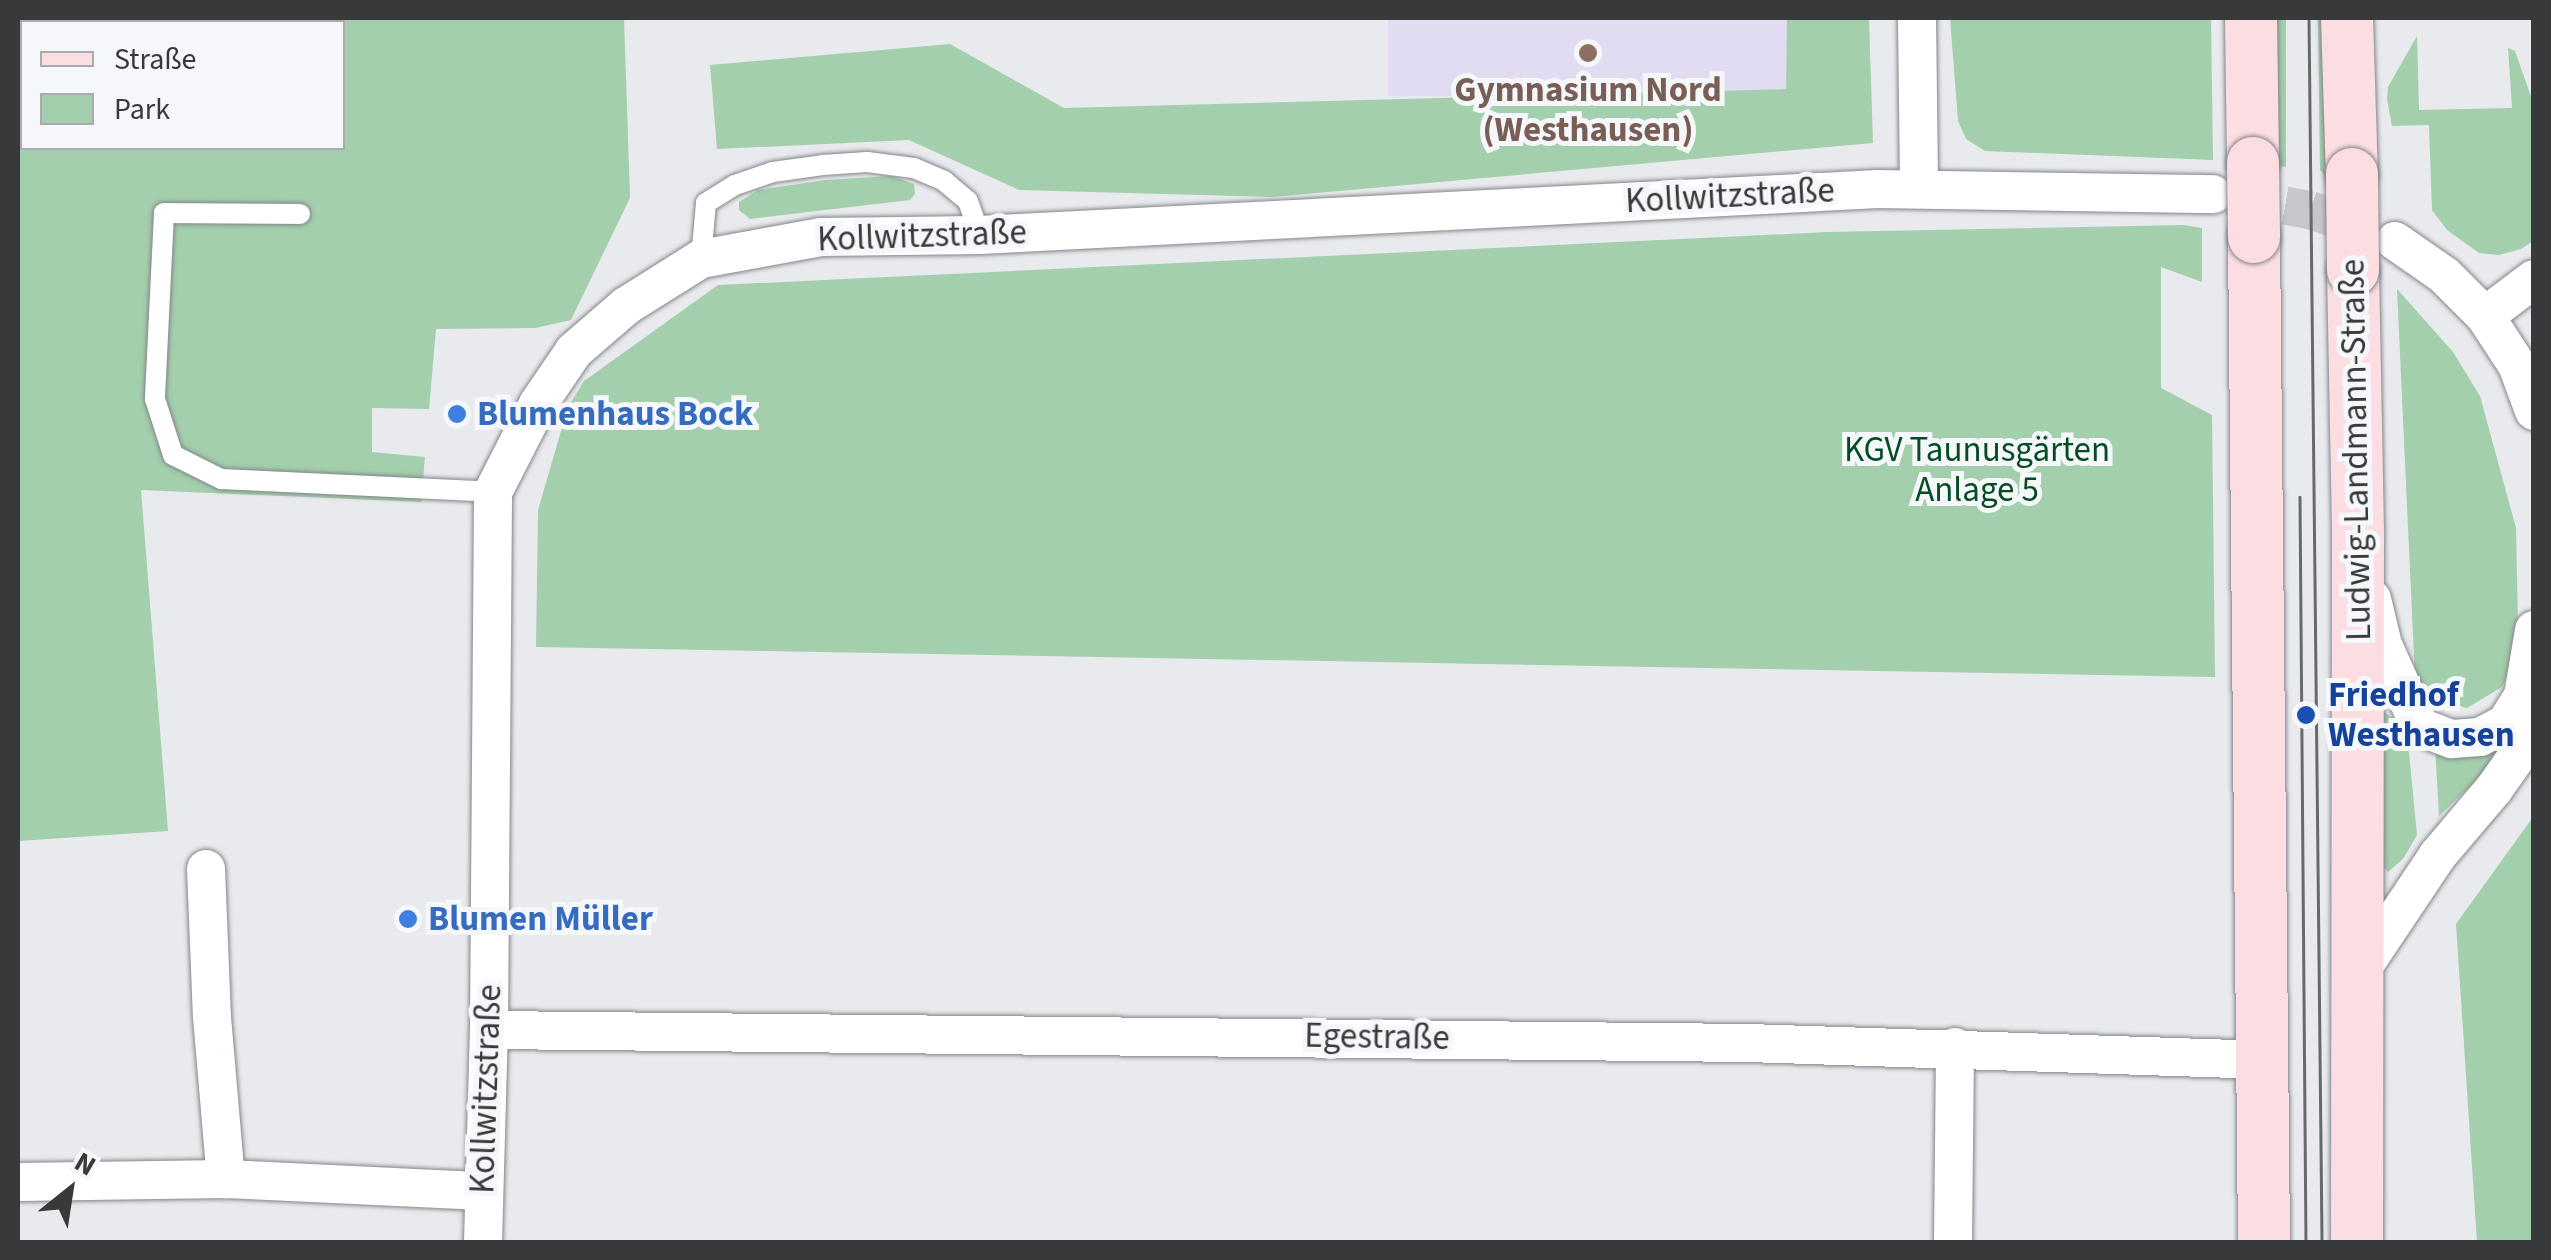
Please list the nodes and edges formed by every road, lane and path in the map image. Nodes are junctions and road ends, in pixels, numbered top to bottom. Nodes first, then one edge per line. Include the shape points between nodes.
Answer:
1 (1917, 18) edge
2 (2251, 18) edge
3 (2347, 18) edge
4 (2233, 178) junction
5 (1920, 188) junction
6 (300, 214) dead end
7 (980, 235) junction
8 (2395, 241) tunnel mouth
9 (701, 259) junction
10 (2534, 279) edge
11 (2485, 316) junction
12 (2534, 411) edge
13 (493, 492) junction
14 (2358, 537) junction
15 (2534, 630) edge
16 (2534, 732) edge
17 (206, 869) dead end
18 (2359, 973) junction
19 (490, 1030) junction
20 (1955, 1047) junction
21 (2265, 1060) junction
22 (226, 1179) junction
23 (18, 1182) edge
24 (483, 1191) junction
25 (483, 1242) edge
26 (1953, 1242) edge
27 (2264, 1242) edge
28 (2357, 1242) edge

1 - 5 street
2 - 4 main road
3 - 14 main road, Ludwig-Landmann-Straße, bridge
4 - 5 street, Kollwitzstraße
4 - 21 main road, bridge via 2254,237
5 - 7 street, Kollwitzstraße
6 - 13 lane via 164,212 155,399 173,456 220,479
7 - 9 street, Kollwitzstraße via 821,237
7 - 9 lane via 968,201 944,181 914,168 823,165 773,172 706,203
8 - 11 street via 2444,275
9 - 13 street, Kollwitzstraße via 626,306 574,351
10 - 11 street
11 - 12 street via 2517,366
13 - 19 street, Kollwitzstraße
14 - 15 street via 2383,645 2420,727 2452,738 2480,738 2506,723 2522,696
14 - 18 main road, Ludwig-Landmann-Straße
16 - 18 street
17 - 22 street
18 - 28 main road, Ludwig-Landmann-Straße
19 - 20 street, Egestraße
19 - 24 street, Kollwitzstraße
20 - 21 street, Egestraße
20 - 26 street
21 - 27 main road
22 - 23 street
22 - 24 street
24 - 25 street, Kollwitzstraße

